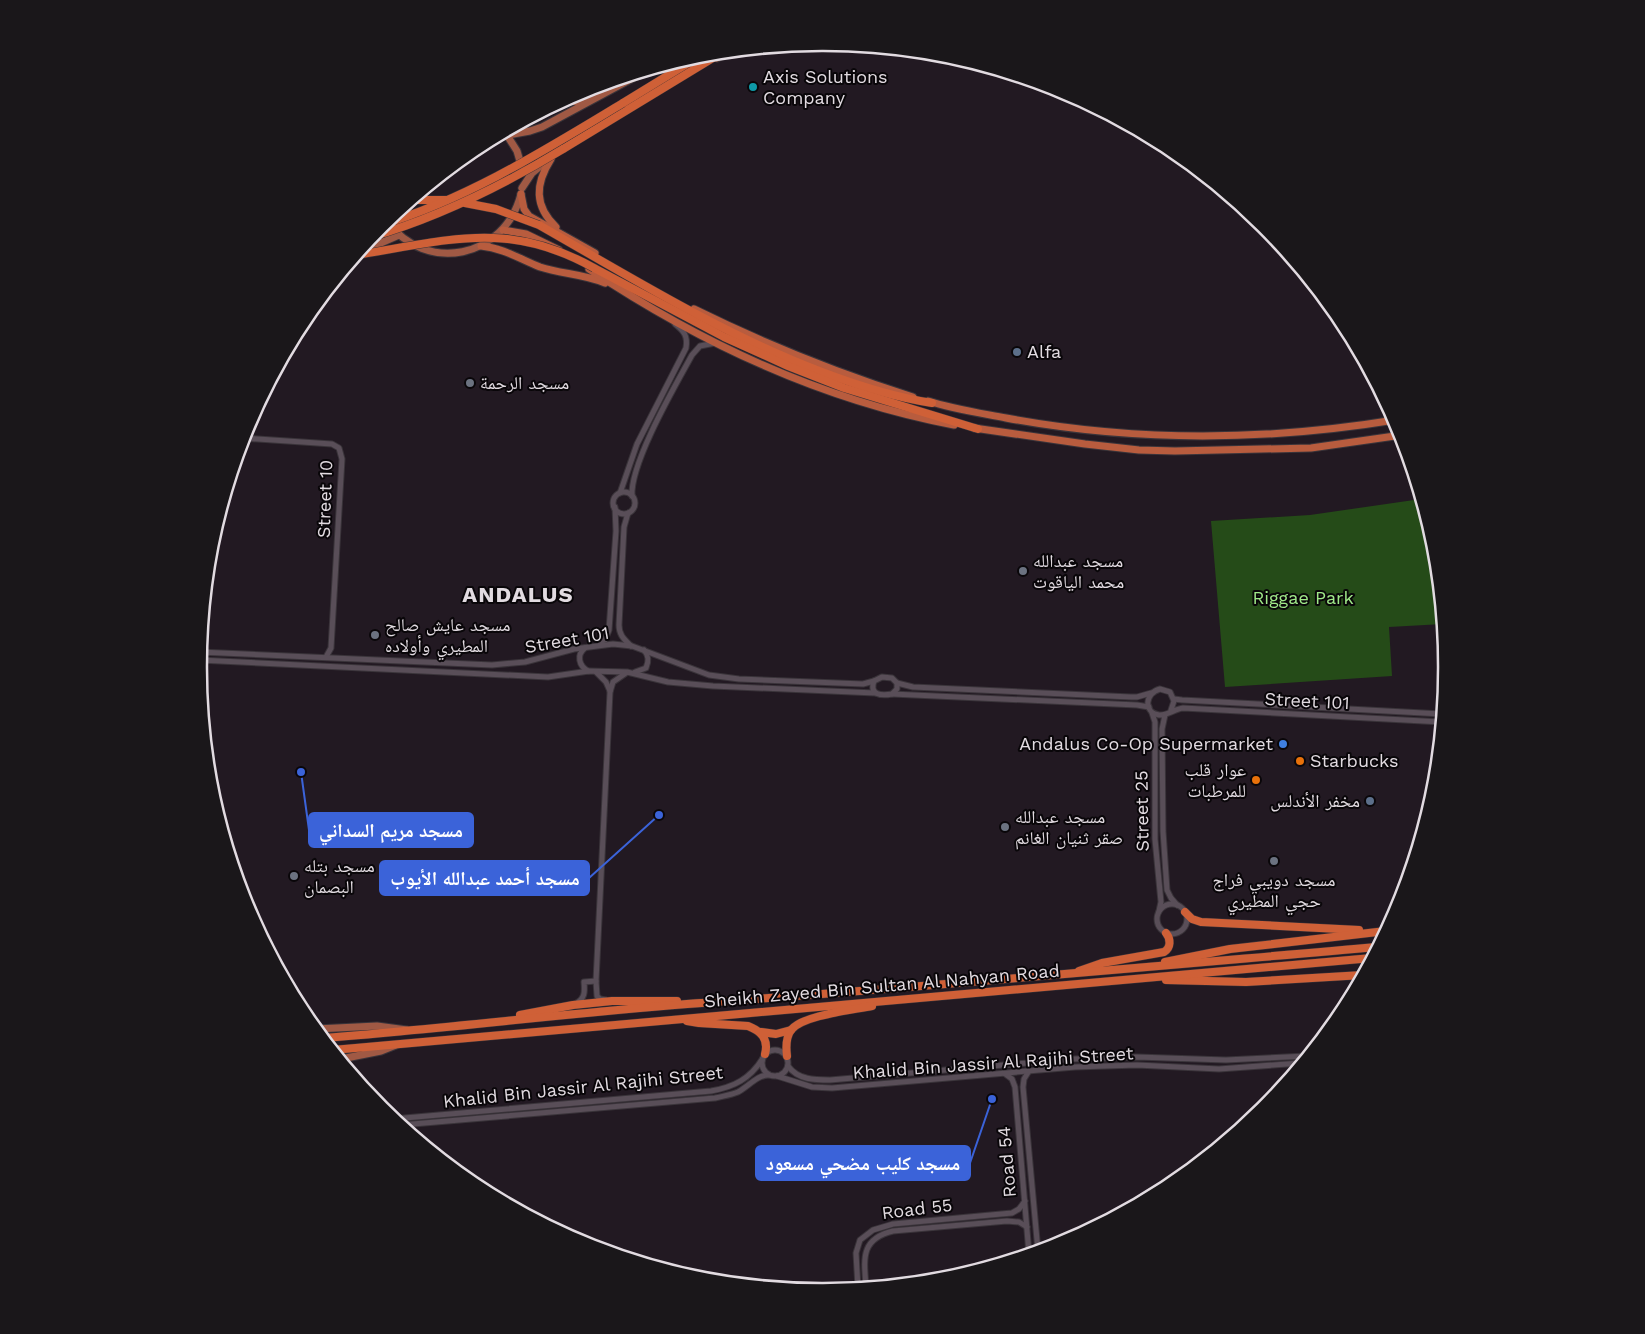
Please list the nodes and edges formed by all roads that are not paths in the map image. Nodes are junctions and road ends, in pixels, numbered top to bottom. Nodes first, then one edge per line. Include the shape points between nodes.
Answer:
1 (712, 61) edge
2 (703, 63) edge
3 (678, 69) edge
4 (616, 87) edge
5 (591, 101) junction
6 (579, 102) edge
7 (518, 133) edge
8 (509, 138) edge
9 (551, 158) junction
10 (522, 191) junction
11 (421, 201) edge
12 (403, 217) edge
13 (539, 223) junction
14 (392, 227) edge
15 (503, 230) junction
16 (388, 231) edge
17 (399, 235) junction
18 (564, 235) junction
19 (531, 236) junction
20 (481, 246) junction
21 (373, 247) edge
22 (368, 252) edge
23 (620, 289) junction
24 (669, 319) junction
25 (719, 344) junction
26 (677, 366) junction
27 (684, 370) junction
28 (932, 402) junction
29 (1387, 421) edge
30 (978, 429) junction
31 (1393, 436) edge
32 (251, 439) edge
33 (620, 493) junction
34 (632, 496) junction
35 (615, 507) junction
36 (628, 513) junction
37 (596, 645) junction
38 (632, 646) junction
39 (587, 647) junction
40 (331, 648) junction
41 (643, 650) junction
42 (207, 656) edge
43 (207, 657) edge
44 (325, 657) junction
45 (337, 658) junction
46 (454, 663) junction
47 (478, 664) junction
48 (589, 672) junction
49 (596, 672) junction
50 (627, 672) junction
51 (454, 673) junction
52 (633, 673) junction
53 (476, 674) junction
54 (760, 680) junction
55 (783, 681) junction
56 (874, 681) junction
57 (897, 683) junction
58 (757, 688) junction
59 (782, 689) junction
60 (996, 691) junction
61 (610, 692) junction
62 (1015, 692) junction
63 (1152, 692) junction
64 (875, 693) junction
65 (892, 694) junction
66 (1174, 698) junction
67 (994, 699) junction
68 (1013, 700) junction
69 (1150, 709) junction
70 (1171, 710) junction
71 (1165, 714) junction
72 (1436, 714) edge
73 (1436, 722) edge
74 (1177, 905) junction
75 (1159, 911) junction
76 (1185, 912) junction
77 (1379, 931) edge
78 (1378, 932) edge
79 (1166, 933) junction
80 (1370, 948) edge
81 (1365, 959) edge
82 (1131, 969) junction
83 (1073, 974) junction
84 (1356, 975) edge
85 (1132, 979) junction
86 (596, 981) junction
87 (906, 999) junction
88 (612, 1001) junction
89 (717, 1002) junction
90 (573, 1005) junction
91 (678, 1018) junction
92 (499, 1021) junction
93 (325, 1029) edge
94 (791, 1030) junction
95 (412, 1031) junction
96 (761, 1032) junction
97 (331, 1037) edge
98 (396, 1045) junction
99 (340, 1049) edge
100 (764, 1056) junction
101 (787, 1056) junction
102 (1299, 1056) edge
103 (1113, 1057) junction
104 (1137, 1057) junction
105 (347, 1058) edge
106 (1226, 1060) junction
107 (1293, 1064) edge
108 (1137, 1065) junction
109 (788, 1066) junction
110 (1109, 1066) junction
111 (1227, 1068) junction
112 (933, 1071) junction
113 (1030, 1071) junction
114 (922, 1072) junction
115 (1003, 1073) junction
116 (769, 1075) junction
117 (777, 1076) junction
118 (934, 1079) junction
119 (923, 1080) junction
120 (1024, 1092) junction
121 (1015, 1093) junction
122 (532, 1106) junction
123 (520, 1108) junction
124 (520, 1114) junction
125 (532, 1114) junction
126 (403, 1117) edge
127 (411, 1124) edge
128 (1025, 1201) junction
129 (1007, 1213) junction
130 (1007, 1220) junction
131 (1027, 1227) junction
132 (1037, 1244) edge
133 (1028, 1247) edge
134 (858, 1281) edge
135 (866, 1281) edge

1 - 9 main road
2 - 16 highway, bridge via 514,178 444,211
3 - 12 highway, bridge via 512,169 438,205
4 - 5 main road
5 - 6 main road
5 - 7 main road via 530,132
8 - 10 main road via 520,160
9 - 10 main road via 536,169
9 - 18 highway via 542,176 540,202 544,214
10 - 13 highway via 526,212
10 - 15 main road via 514,215
11 - 13 highway, bridge via 470,203
13 - 18 highway
13 - 19 highway via 533,222 529,227
13 - 28 highway via 734,334 859,385 902,398
14 - 17 main road
15 - 19 highway
15 - 20 main road
17 - 20 main road via 416,246 438,252 462,252
17 - 21 main road
18 - 28 highway via 667,295 739,331 832,369
19 - 23 highway via 555,247
20 - 23 highway
22 - 30 highway, bridge via 468,237 524,240 549,247 724,337 788,366 844,388
23 - 24 highway
24 - 25 highway
24 - 26 street via 686,336 686,348
25 - 27 street via 700,346
25 - 30 highway via 830,392 907,415
26 - 27 street
26 - 33 street via 637,444
27 - 34 street via 645,450 632,484
28 - 29 highway via 1027,422 1087,430 1192,437 1298,433
30 - 31 highway via 1139,450 1311,448
32 - 40 street, Street 10 via 332,444 339,448 342,459
33 - 34 street via 628,492
33 - 35 street via 615,499
34 - 36 street via 634,505
35 - 36 street via 620,514
35 - 37 street via 609,630 605,640
36 - 38 street via 624,527 619,632
37 - 38 street, Street 101
37 - 39 street, Street 101
38 - 41 street, Street 101
39 - 47 street, Street 101 via 525,662
39 - 48 street via 582,650 580,662
40 - 44 street
40 - 45 street
41 - 52 street via 648,655 646,668
41 - 54 street, Street 101 via 710,675
42 - 44 street, Street 101
43 - 51 street, Street 101
44 - 45 street, Street 101
45 - 46 street, Street 101
46 - 47 street, Street 101
46 - 51 street via 457,668
47 - 53 street
48 - 49 street, Street 101
48 - 53 street, Street 101 via 548,677
49 - 50 street, Street 101
49 - 61 street
50 - 52 street, Street 101
50 - 61 street via 614,682
51 - 53 street, Street 101
52 - 58 street, Street 101 via 668,682
54 - 55 street, Street 101
54 - 58 street via 761,686
55 - 56 street, Street 101 via 863,684
55 - 59 street via 780,684
56 - 57 street via 888,676
56 - 64 street via 872,688
57 - 60 street via 913,687
57 - 65 street
58 - 59 street, Street 101
59 - 64 street, Street 101
60 - 62 street
60 - 67 street via 998,697
61 - 86 street
62 - 63 street via 1131,698
62 - 68 street via 1011,694
63 - 66 street via 1163,689
63 - 69 street via 1148,701
64 - 65 street via 880,696
65 - 67 street
66 - 70 street
66 - 72 street, Street 101
67 - 68 street
68 - 69 street
69 - 71 street via 1156,714
69 - 75 street, Street 25 via 1155,722
70 - 71 street
70 - 73 street, Street 101 via 1194,708
71 - 74 street, Street 25 via 1162,729 1163,841 1167,890
74 - 75 street via 1168,905
74 - 76 street
75 - 79 street via 1158,924
76 - 77 highway via 1201,922
76 - 79 street via 1187,920 1183,929
78 - 82 highway via 1230,949
79 - 83 highway via 1170,943 1164,952 1098,964
80 - 82 highway, Sheikh Zayed Bin Sultan Al Nahyan Road
81 - 85 highway, Sheikh Zayed Bin Sultan Al Nahyan Road
82 - 83 highway, Sheikh Zayed Bin Sultan Al Nahyan Road
83 - 89 highway, Sheikh Zayed Bin Sultan Al Nahyan Road
84 - 85 highway via 1246,982
85 - 87 highway, Sheikh Zayed Bin Sultan Al Nahyan Road
86 - 88 street via 598,997
86 - 90 street via 584,982 584,996
87 - 91 highway, Sheikh Zayed Bin Sultan Al Nahyan Road
87 - 94 highway via 805,1020
88 - 89 highway
88 - 90 highway
89 - 92 highway, Sheikh Zayed Bin Sultan Al Nahyan Road
90 - 92 highway
91 - 96 highway via 699,1023 748,1026
91 - 98 highway, Sheikh Zayed Bin Sultan Al Nahyan Road
92 - 95 highway, Sheikh Zayed Bin Sultan Al Nahyan Road
93 - 95 main road, Sheikh Zayed Bin Sultan Al Nahyan Road via 377,1026
94 - 96 highway via 776,1034
94 - 101 highway
95 - 97 highway, Sheikh Zayed Bin Sultan Al Nahyan Road
96 - 100 highway via 766,1042
98 - 99 highway, Sheikh Zayed Bin Sultan Al Nahyan Road
98 - 105 main road, Sheikh Zayed Bin Sultan Al Nahyan Road
100 - 101 street via 769,1051 779,1050
100 - 116 street via 763,1068
100 - 122 street, Khalid Bin Jassir Al Rajihi Street via 753,1073 728,1088
101 - 109 street
102 - 106 street, Khalid Bin Jassir Al Rajihi Street
103 - 104 street, Khalid Bin Jassir Al Rajihi Street
103 - 110 street via 1115,1063
103 - 112 street, Khalid Bin Jassir Al Rajihi Street
104 - 106 street, Khalid Bin Jassir Al Rajihi Street
104 - 108 street
106 - 111 street via 1223,1064
107 - 111 street, Khalid Bin Jassir Al Rajihi Street
108 - 110 street, Khalid Bin Jassir Al Rajihi Street
108 - 111 street, Khalid Bin Jassir Al Rajihi Street
109 - 114 street, Khalid Bin Jassir Al Rajihi Street via 794,1074 822,1080
109 - 117 street
110 - 113 street, Khalid Bin Jassir Al Rajihi Street
112 - 114 street, Khalid Bin Jassir Al Rajihi Street
112 - 118 street
113 - 115 street, Khalid Bin Jassir Al Rajihi Street
113 - 120 street, Road 54 via 1024,1079
114 - 119 street
115 - 118 street, Khalid Bin Jassir Al Rajihi Street
115 - 121 street, Road 54 via 1012,1079
116 - 117 street
116 - 125 street, Khalid Bin Jassir Al Rajihi Street via 758,1077 750,1085 726,1096
117 - 119 street, Khalid Bin Jassir Al Rajihi Street via 822,1088
118 - 119 street, Khalid Bin Jassir Al Rajihi Street
120 - 121 street via 1018,1090
120 - 132 street, Road 54
121 - 128 street, Road 54
122 - 123 street, Khalid Bin Jassir Al Rajihi Street
122 - 125 street
123 - 124 street
123 - 126 street, Khalid Bin Jassir Al Rajihi Street
124 - 125 street, Khalid Bin Jassir Al Rajihi Street
124 - 127 street, Khalid Bin Jassir Al Rajihi Street
128 - 129 street, Road 55 via 1019,1209
128 - 131 street, Road 54
129 - 130 street
129 - 134 street, Road 55 via 892,1224 873,1230 860,1240 856,1253
130 - 131 street, Road 55
130 - 135 street, Road 55 via 884,1233 873,1240 865,1254
131 - 133 street, Road 54

